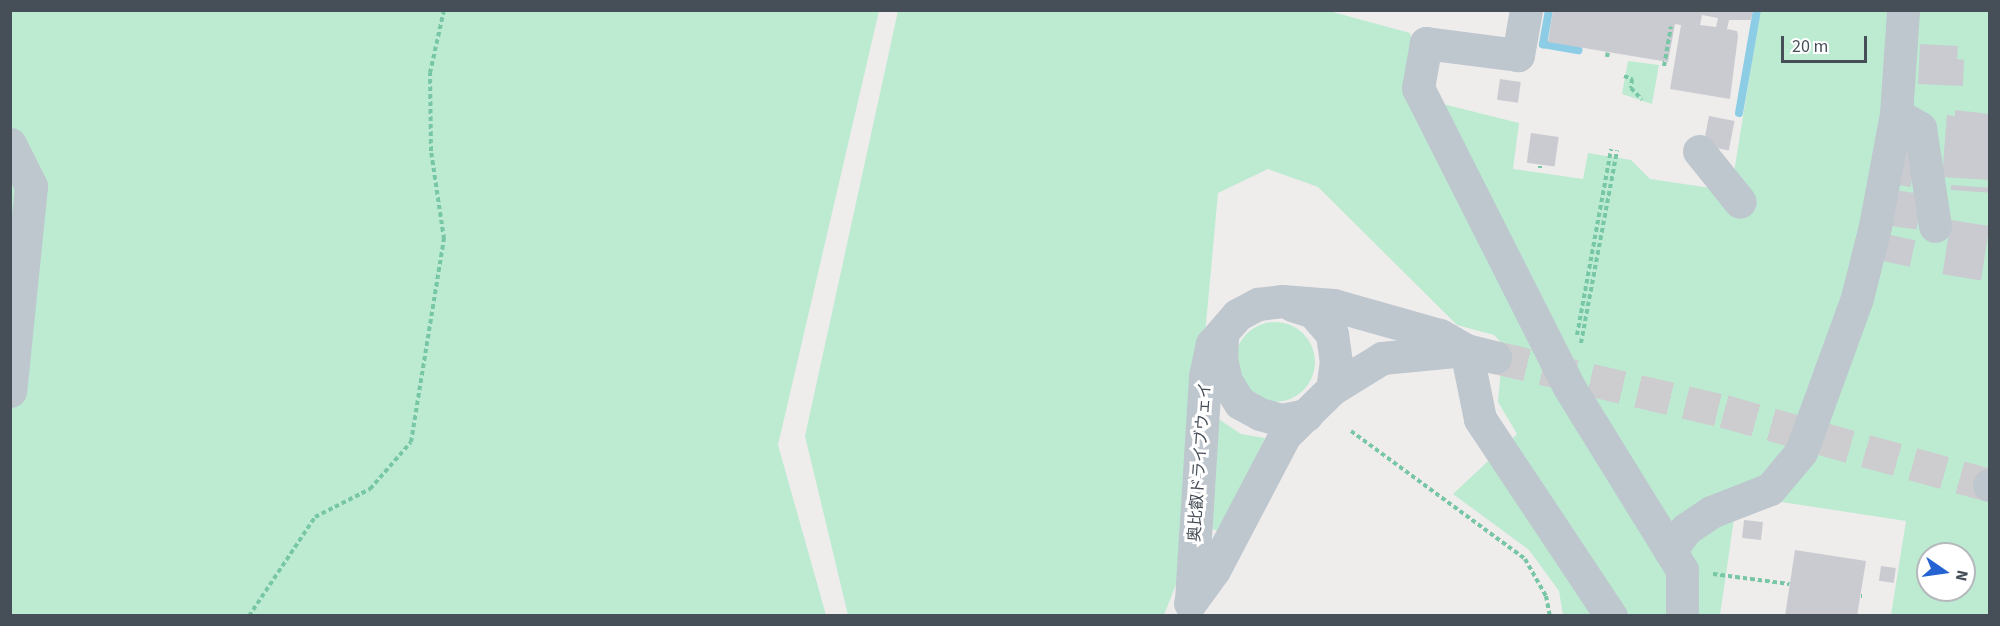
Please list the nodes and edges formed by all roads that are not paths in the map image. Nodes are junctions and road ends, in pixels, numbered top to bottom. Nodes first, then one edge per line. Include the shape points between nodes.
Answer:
1 (1526, 10) edge
2 (1904, 10) edge
3 (1896, 114) junction
4 (10, 144) edge
5 (1699, 151) dead end
6 (1740, 202) dead end
7 (1935, 226) dead end
8 (1281, 301) junction
9 (1223, 329) junction
10 (1480, 354) junction
11 (1332, 389) junction
12 (10, 391) edge
13 (1307, 415) junction
14 (1670, 551) junction
15 (1188, 608) edge
16 (1611, 615) edge
17 (1682, 615) edge

1 - 14 street via 1518,55 1426,43 1418,88
2 - 3 street
3 - 7 street via 1920,128
3 - 14 street via 1857,298 1801,452 1778,491 1770,489 1711,512 1686,529
4 - 12 street via 31,186
5 - 6 street
8 - 9 street, 奥比叡ドライブウェイ via 1258,304 1237,315
8 - 10 street, 奥比叡ドライブウェイ via 1355,311 1440,335
8 - 11 street via 1313,312 1332,334 1336,362
9 - 13 street, 奥比叡ドライブウェイ via 1221,358 1227,381 1240,402 1281,420
9 - 15 street, 奥比叡ドライブウェイ via 1212,344 1205,376
10 - 11 street, 奥比叡ドライブウェイ via 1382,358
10 - 16 street via 1480,419
11 - 13 street, 奥比叡ドライブウェイ
13 - 15 street, 奥比叡ドライブウェイ via 1285,435 1214,570
14 - 17 street via 1683,570

